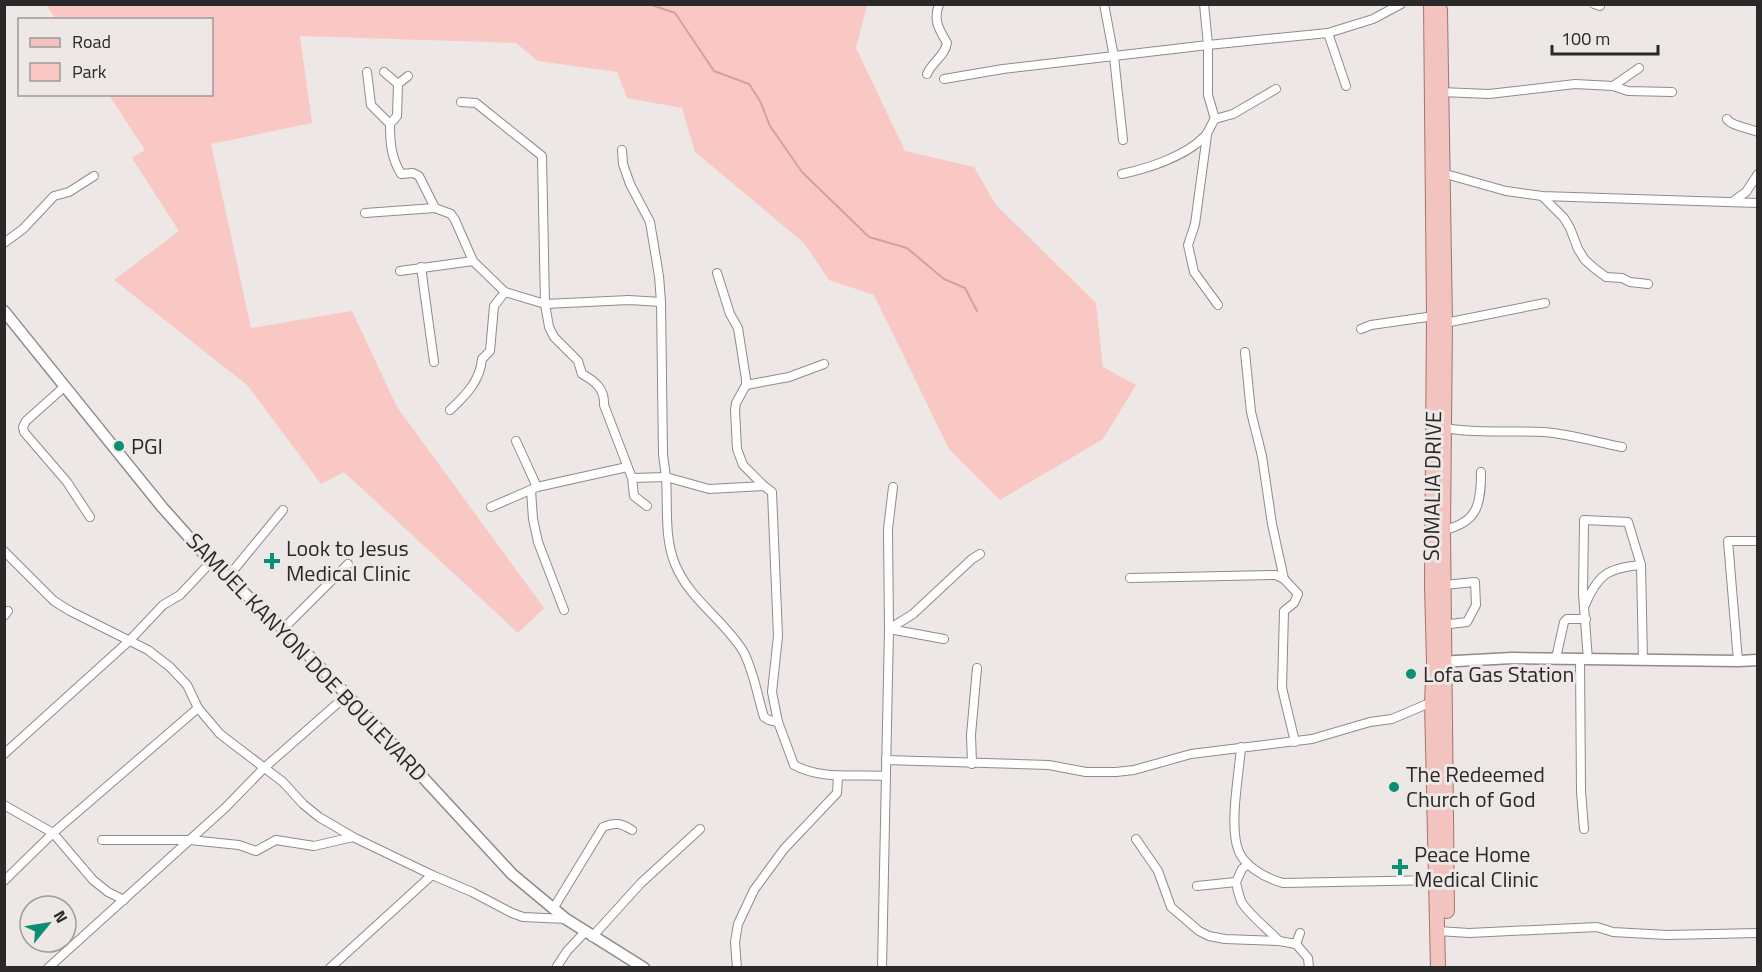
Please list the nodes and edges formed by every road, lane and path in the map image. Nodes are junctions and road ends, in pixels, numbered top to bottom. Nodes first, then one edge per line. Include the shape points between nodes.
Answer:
1 (939, 4) edge
2 (1104, 4) edge
3 (1204, 4) edge
4 (1401, 4) edge
5 (1431, 4) edge
6 (1440, 4) edge
7 (1328, 33) junction
8 (1208, 45) junction
9 (1113, 57) junction
10 (1639, 68) dead end
11 (367, 72) dead end
12 (384, 72) dead end
13 (927, 75) dead end
14 (408, 76) dead end
15 (945, 79) dead end
16 (398, 84) junction
17 (1346, 86) dead end
18 (1612, 86) junction
19 (1276, 90) dead end
20 (1442, 92) junction
21 (1672, 92) dead end
22 (461, 102) dead end
23 (1215, 119) junction
24 (1727, 119) dead end
25 (390, 123) junction
26 (1758, 132) edge
27 (1207, 135) junction
28 (1123, 140) dead end
29 (622, 150) dead end
30 (1442, 173) junction
31 (1122, 174) dead end
32 (1758, 174) edge
33 (94, 176) dead end
34 (1542, 196) junction
35 (1731, 202) junction
36 (1758, 203) edge
37 (435, 208) junction
38 (365, 213) dead end
39 (4, 243) edge
40 (473, 261) junction
41 (421, 267) junction
42 (400, 271) dead end
43 (717, 273) dead end
44 (1648, 284) dead end
45 (505, 292) junction
46 (661, 302) junction
47 (1545, 303) dead end
48 (545, 304) junction
49 (1218, 305) dead end
50 (4, 311) edge
51 (1439, 320) junction
52 (1361, 328) dead end
53 (1245, 352) dead end
54 (434, 362) dead end
55 (824, 364) dead end
56 (746, 385) junction
57 (64, 387) junction
58 (450, 410) dead end
59 (1445, 428) junction
60 (516, 441) dead end
61 (1622, 447) dead end
62 (627, 467) junction
63 (1481, 472) dead end
64 (666, 477) junction
65 (632, 478) junction
66 (764, 486) junction
67 (893, 487) dead end
68 (534, 489) junction
69 (648, 506) dead end
70 (491, 507) dead end
71 (283, 510) dead end
72 (90, 517) dead end
73 (1443, 530) junction
74 (1758, 541) edge
75 (4, 551) edge
76 (980, 554) dead end
77 (211, 562) junction
78 (348, 564) dead end
79 (1641, 565) junction
80 (226, 578) junction
81 (1130, 578) dead end
82 (1284, 579) junction
83 (1444, 585) junction
84 (1584, 608) junction
85 (564, 610) dead end
86 (1586, 619) junction
87 (1438, 625) junction
88 (283, 629) junction
89 (889, 629) junction
90 (944, 639) dead end
91 (129, 641) junction
92 (1556, 658) junction
93 (1584, 660) junction
94 (1643, 660) junction
95 (1758, 660) edge
96 (1738, 661) junction
97 (1440, 662) junction
98 (977, 668) dead end
99 (347, 695) junction
100 (1432, 702) junction
101 (198, 708) junction
102 (778, 722) junction
103 (1295, 742) junction
104 (1241, 747) junction
105 (4, 754) edge
106 (886, 760) junction
107 (972, 764) junction
108 (264, 768) junction
109 (838, 776) junction
110 (885, 776) junction
111 (4, 805) edge
112 (700, 829) dead end
113 (1584, 829) dead end
114 (632, 830) dead end
115 (53, 833) junction
116 (353, 837) junction
117 (1136, 839) dead end
118 (102, 840) dead end
119 (190, 840) junction
120 (1248, 864) junction
121 (432, 875) junction
122 (4, 880) edge
123 (1437, 880) junction
124 (1236, 882) junction
125 (1197, 886) dead end
126 (124, 900) junction
127 (553, 909) junction
128 (566, 919) junction
129 (1442, 932) junction
130 (1300, 933) dead end
131 (1758, 933) edge
132 (589, 934) junction
133 (1279, 941) junction
134 (1296, 944) junction
135 (48, 968) edge
136 (330, 968) edge
137 (556, 968) edge
138 (644, 968) edge
139 (737, 968) edge
140 (882, 968) edge
141 (1309, 968) edge
142 (1438, 968) edge
143 (1447, 968) edge

1 - 13 street via 937,26 947,43 946,50
2 - 9 street
3 - 8 street
4 - 7 street via 1372,19
5 - 51 main road, SOMALIA DRIVE
6 - 20 main road, SOMALIA DRIVE
7 - 8 street
7 - 17 street
8 - 9 street
8 - 23 street via 1208,95
9 - 15 street
9 - 28 street
10 - 18 street
11 - 25 street via 371,105
12 - 16 street
14 - 16 street
16 - 25 street via 397,116
18 - 20 street via 1575,84 1488,94
18 - 21 street via 1628,92
19 - 23 street via 1233,114
20 - 30 main road, SOMALIA DRIVE
22 - 48 street via 476,103 542,156
23 - 27 street
24 - 26 street via 1733,125
25 - 37 street via 390,153 401,174 419,176
27 - 31 street via 1150,167
27 - 49 street via 1195,224 1188,244 1194,272
29 - 46 street via 630,184 650,222
30 - 34 street via 1506,191
30 - 51 main road, SOMALIA DRIVE
32 - 35 street via 1746,192
33 - 39 street via 69,192 54,196
34 - 35 street
34 - 44 street via 1564,219 1578,249 1594,268 1606,277
35 - 36 street
37 - 38 street
37 - 40 street via 451,214
40 - 41 street
40 - 45 street
41 - 42 street
41 - 54 street
43 - 56 street via 738,328
45 - 48 street
45 - 58 street via 494,306 490,351 482,359 481,372
46 - 48 street
46 - 64 street
47 - 51 street
48 - 62 street via 554,338 578,361 582,374 602,390
50 - 57 street, SAMUEL KANYON DOE BOULEVARD
51 - 52 street
51 - 59 main road, SOMALIA DRIVE
51 - 87 main road, SOMALIA DRIVE via 1431,530
53 - 82 street via 1251,412
55 - 56 street
56 - 66 street via 735,410 737,449 743,465
57 - 72 street via 23,427
57 - 77 street, SAMUEL KANYON DOE BOULEVARD
59 - 61 street via 1467,432 1545,432
59 - 73 main road, SOMALIA DRIVE
60 - 68 street
62 - 65 street
62 - 68 street
63 - 73 street via 1474,513 1458,527
64 - 65 street
64 - 66 street via 708,489
64 - 102 street via 667,539 682,580 742,651 764,717
65 - 69 street via 634,496
66 - 102 street via 770,489 773,500 778,636 772,692
67 - 89 street via 888,529
68 - 70 street
68 - 85 street via 533,519 538,542
71 - 80 street
73 - 83 main road, SOMALIA DRIVE
74 - 96 street via 1728,542
75 - 91 street via 54,601
76 - 89 street via 913,614
77 - 80 street, SAMUEL KANYON DOE BOULEVARD
77 - 91 street
78 - 88 street
79 - 84 street via 1617,567 1604,575
79 - 84 street via 1628,522 1584,520
79 - 94 street
80 - 88 street, SAMUEL KANYON DOE BOULEVARD
81 - 82 street via 1276,575
82 - 103 street via 1298,594 1284,611 1281,664 1283,697
83 - 87 main road, SOMALIA DRIVE
83 - 87 street via 1475,582 1476,605 1467,622
84 - 86 street
86 - 92 street via 1564,622
86 - 93 street
87 - 97 main road, SOMALIA DRIVE
88 - 99 street, SAMUEL KANYON DOE BOULEVARD
89 - 90 street
89 - 106 street
91 - 101 street via 170,667 187,685
91 - 105 street
92 - 93 street
92 - 97 street
93 - 94 street
93 - 113 street
94 - 96 street
95 - 96 street
97 - 100 main road, SOMALIA DRIVE
97 - 129 main road, SOMALIA DRIVE via 1444,702
98 - 107 street
99 - 108 street
99 - 127 street, SAMUEL KANYON DOE BOULEVARD via 512,874
100 - 103 street via 1392,719
100 - 123 main road, SOMALIA DRIVE
101 - 108 street via 220,734
101 - 115 street
102 - 109 street via 794,765
103 - 104 street
104 - 107 street via 1116,772 1071,771 1049,765
104 - 120 street via 1235,822 1237,846
106 - 107 street
106 - 110 street
108 - 116 street via 319,817
108 - 119 street
109 - 110 street
109 - 139 street via 837,793 784,849 754,890 738,924
110 - 140 street
111 - 115 street
112 - 132 street
114 - 127 street via 621,823 603,827
115 - 122 street
115 - 126 street via 93,880
116 - 119 street via 314,846 276,840 256,851 239,845
116 - 121 street
117 - 133 street via 1158,871 1171,907 1199,931 1225,939
118 - 119 street
119 - 126 street
120 - 123 street via 1283,882
120 - 124 street
121 - 128 street via 523,916
121 - 136 street
123 - 129 main road, SOMALIA DRIVE
124 - 125 street
124 - 133 street via 1241,902
126 - 135 street
127 - 128 street, SAMUEL KANYON DOE BOULEVARD
128 - 132 street, SAMUEL KANYON DOE BOULEVARD
129 - 131 street via 1597,927 1613,932 1667,935
129 - 142 main road, SOMALIA DRIVE
129 - 143 main road, SOMALIA DRIVE
130 - 134 street
132 - 137 street via 567,951
132 - 138 street, SAMUEL KANYON DOE BOULEVARD
133 - 134 street
134 - 141 street via 1308,958

